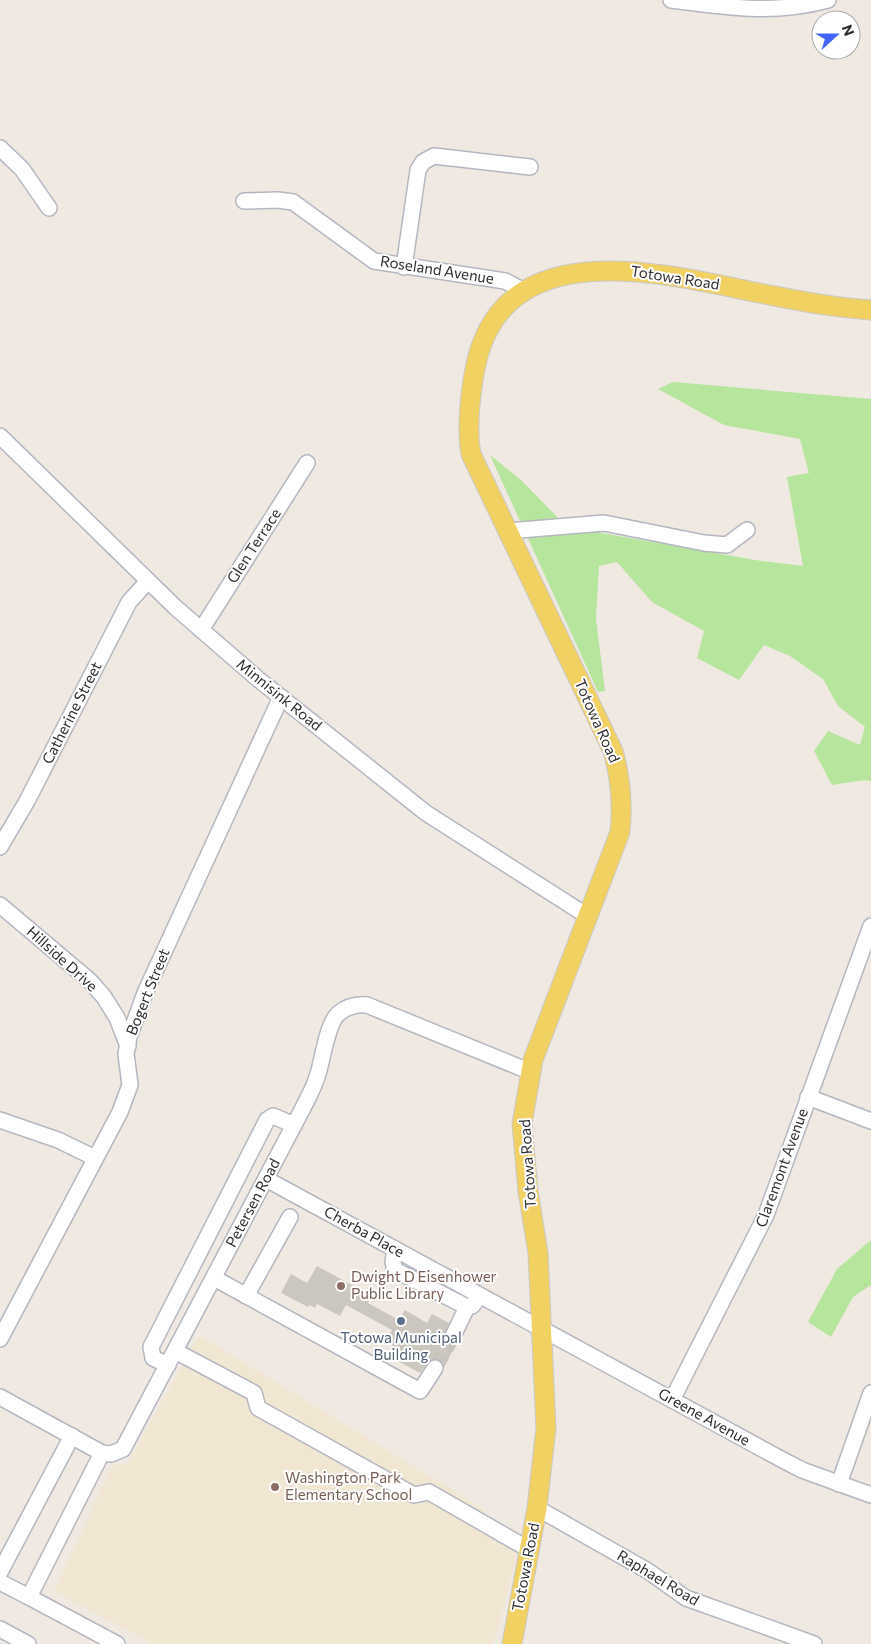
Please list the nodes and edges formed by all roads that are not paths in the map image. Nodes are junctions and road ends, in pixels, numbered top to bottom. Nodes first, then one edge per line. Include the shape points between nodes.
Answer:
1 (672, 0) edge
2 (828, 0) edge
3 (0, 148) edge
4 (530, 167) dead end
5 (244, 202) dead end
6 (49, 208) dead end
7 (404, 267) junction
8 (526, 292) junction
9 (871, 310) edge
10 (0, 436) edge
11 (308, 463) dead end
12 (747, 530) dead end
13 (507, 531) junction
14 (148, 581) junction
15 (201, 630) junction
16 (281, 697) junction
17 (0, 847) edge
18 (0, 905) edge
19 (589, 917) junction
20 (870, 934) edge
21 (128, 1046) junction
22 (531, 1072) junction
23 (808, 1098) junction
24 (0, 1120) edge
25 (871, 1121) edge
26 (294, 1125) junction
27 (96, 1158) junction
28 (266, 1179) junction
29 (290, 1217) dead end
30 (208, 1235) junction
31 (231, 1245) junction
32 (395, 1249) junction
33 (214, 1278) junction
34 (246, 1296) junction
35 (480, 1296) junction
36 (467, 1307) junction
37 (542, 1329) junction
38 (453, 1336) tunnel mouth
39 (0, 1339) edge
40 (175, 1351) junction
41 (168, 1365) junction
42 (435, 1368) tunnel mouth
43 (871, 1392) edge
44 (0, 1397) edge
45 (672, 1400) junction
46 (72, 1436) junction
47 (102, 1453) junction
48 (839, 1484) junction
49 (871, 1495) edge
50 (537, 1508) junction
51 (530, 1550) junction
52 (0, 1572) edge
53 (0, 1582) edge
54 (29, 1597) junction
55 (0, 1628) edge
56 (511, 1643) edge
57 (28, 1644) edge
58 (117, 1644) edge
59 (814, 1644) edge

1 - 2 street via 770,10
3 - 6 street via 22,169
4 - 7 street via 434,156 423,162 418,170
5 - 7 street, Roseland Avenue via 292,202 374,261
7 - 8 street, Roseland Avenue via 505,281
8 - 9 main road, Totowa Road via 553,278 628,271 674,275 761,293
8 - 13 main road, Totowa Road via 500,314 481,347 475,369 468,441 478,471
10 - 14 street, Minnisink Road
11 - 15 street, Glen Terrace
12 - 13 street via 727,545 604,523
13 - 19 main road, Totowa Road via 613,751 620,778 620,832
14 - 15 street, Minnisink Road
14 - 17 street, Catherine Street via 129,602
15 - 16 street, Minnisink Road
16 - 19 street, Minnisink Road via 446,827
16 - 21 street, Bogert Street via 145,993
18 - 21 street, Hillside Drive via 90,981 104,997
19 - 22 main road, Totowa Road
20 - 23 street, Claremont Avenue
21 - 27 street, Bogert Street via 130,1085
22 - 26 street, Petersen Road via 367,1005 356,1004 337,1015 332,1024 318,1075
22 - 37 main road, Totowa Road via 522,1124 538,1253
23 - 25 street
23 - 45 street, Claremont Avenue via 766,1215
24 - 27 street via 58,1140
26 - 28 street, Petersen Road
26 - 30 street via 273,1116 267,1120
27 - 39 street, Bogert Street
28 - 31 street, Petersen Road
28 - 32 street, Cherba Place
29 - 34 street
30 - 31 street
30 - 41 street via 151,1347 153,1358
31 - 33 street, Petersen Road
32 - 35 street, Cherba Place
32 - 36 street via 395,1270
33 - 34 street
33 - 40 street, Petersen Road
34 - 42 street via 420,1391
35 - 36 street
35 - 37 street, Cherba Place
36 - 38 street
37 - 45 street, Greene Avenue
37 - 50 main road, Totowa Road via 546,1428
40 - 41 street, Petersen Road
40 - 51 street via 254,1393 258,1408 414,1495 428,1492
41 - 47 street, Petersen Road via 123,1448 112,1454
43 - 48 street
44 - 46 street
45 - 48 street, Greene Avenue via 802,1470
46 - 47 street
46 - 52 street
47 - 54 street
48 - 49 street, Greene Avenue
50 - 51 main road, Totowa Road
50 - 59 street, Raphael Road via 648,1570 686,1598
51 - 56 main road, Totowa Road
53 - 54 street
54 - 58 street
55 - 57 street

